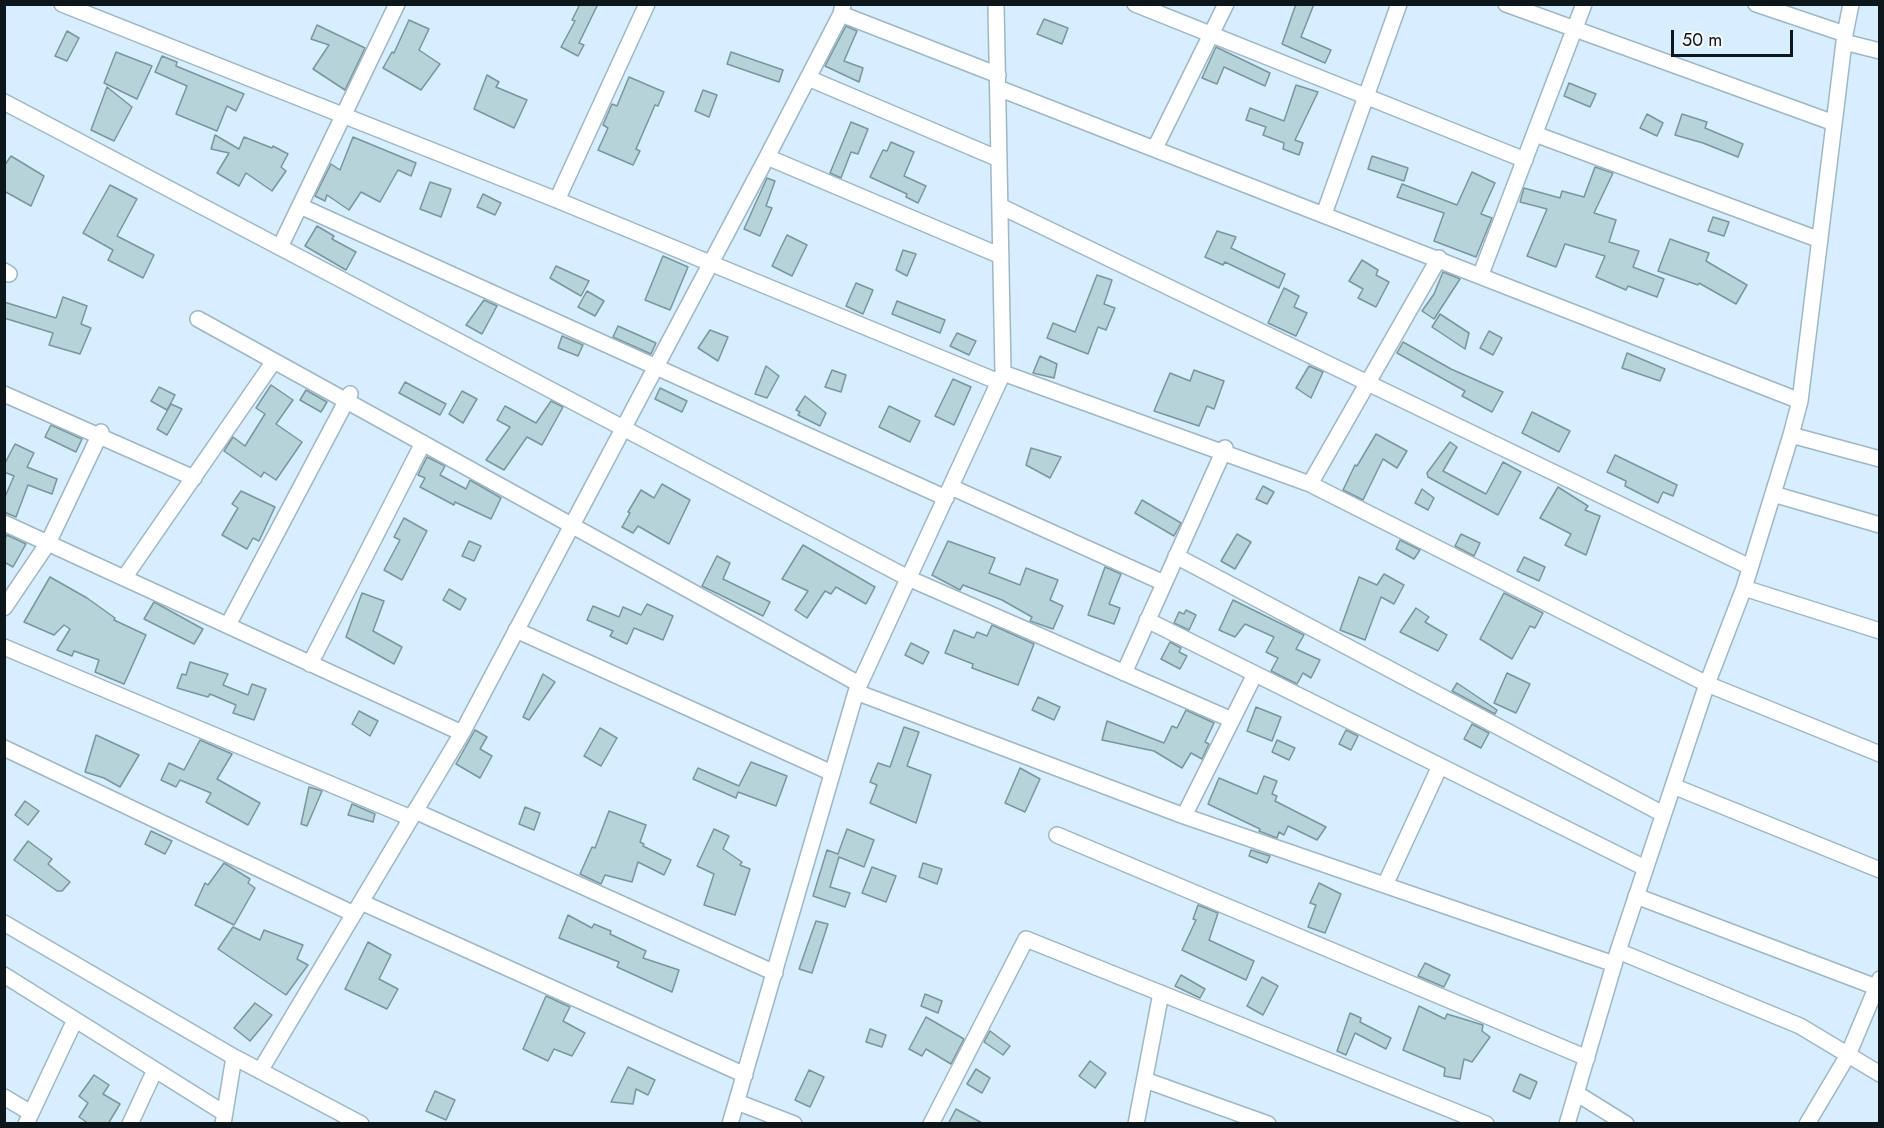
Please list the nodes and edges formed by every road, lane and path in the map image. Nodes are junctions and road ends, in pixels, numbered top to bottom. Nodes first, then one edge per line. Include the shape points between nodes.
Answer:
1 (62, 4) edge
2 (398, 4) edge
3 (647, 4) edge
4 (996, 4) edge
5 (1135, 4) edge
6 (1226, 4) edge
7 (1399, 4) edge
8 (1506, 4) edge
9 (1584, 4) edge
10 (1756, 4) edge
11 (1851, 4) edge
12 (842, 9) edge
13 (1575, 29) junction
14 (1211, 35) junction
15 (1844, 38) junction
16 (1880, 51) edge
17 (808, 78) junction
18 (998, 82) junction
19 (1366, 97) junction
20 (4, 102) edge
21 (344, 115) junction
22 (1834, 123) junction
23 (1535, 134) junction
24 (1155, 148) junction
25 (767, 157) junction
26 (999, 159) junction
27 (1525, 160) junction
28 (557, 200) junction
29 (300, 206) junction
30 (1000, 206) junction
31 (1324, 214) junction
32 (1820, 240) junction
33 (280, 247) junction
34 (1001, 256) junction
35 (1439, 258) junction
36 (710, 263) junction
37 (1481, 274) junction
38 (198, 319) dead end
39 (274, 361) junction
40 (656, 367) junction
41 (1001, 377) junction
42 (1368, 382) junction
43 (4, 394) edge
44 (348, 397) junction
45 (1800, 401) junction
46 (623, 428) junction
47 (100, 434) junction
48 (1791, 435) junction
49 (423, 443) junction
50 (1224, 450) junction
51 (1880, 459) edge
52 (194, 478) junction
53 (1310, 484) junction
54 (948, 493) junction
55 (1773, 494) junction
56 (4, 523) edge
57 (572, 525) junction
58 (1880, 525) edge
59 (48, 543) junction
60 (1176, 556) junction
61 (1750, 567) junction
62 (124, 578) junction
63 (908, 578) junction
64 (1164, 583) junction
65 (1744, 588) junction
66 (4, 608) edge
67 (1147, 620) junction
68 (228, 626) junction
69 (516, 630) junction
70 (1880, 631) edge
71 (4, 647) edge
72 (310, 664) junction
73 (1124, 673) junction
74 (1255, 674) junction
75 (1707, 684) junction
76 (858, 688) junction
77 (1232, 720) junction
78 (462, 733) junction
79 (4, 748) edge
80 (1880, 754) edge
81 (1440, 766) junction
82 (832, 773) junction
83 (1673, 786) junction
84 (1664, 814) junction
85 (413, 815) junction
86 (1184, 816) junction
87 (1057, 835) dead end
88 (1645, 868) junction
89 (1880, 870) edge
90 (1385, 885) junction
91 (1636, 896) junction
92 (358, 908) junction
93 (4, 923) edge
94 (1616, 957) junction
95 (775, 973) junction
96 (4, 975) edge
97 (1878, 983) edge
98 (1161, 993) junction
99 (75, 1020) junction
100 (1848, 1055) junction
101 (234, 1057) junction
102 (1587, 1058) junction
103 (154, 1070) junction
104 (260, 1071) junction
105 (1880, 1074) edge
106 (745, 1075) junction
107 (1145, 1080) junction
108 (1576, 1094) junction
109 (4, 1097) edge
110 (737, 1102) junction
111 (28, 1118) edge
112 (223, 1118) edge
113 (130, 1124) edge
114 (361, 1124) edge
115 (730, 1124) edge
116 (794, 1124) edge
117 (931, 1124) edge
118 (1136, 1124) edge
119 (1268, 1124) edge
120 (1486, 1124) edge
121 (1567, 1124) edge
122 (1626, 1124) edge
123 (1807, 1124) edge

1 - 21 street
2 - 21 street
3 - 28 street
4 - 18 street
5 - 14 street
6 - 14 street
7 - 19 street
8 - 13 street
9 - 13 street
10 - 15 street
11 - 15 street
12 - 17 street
12 - 18 street
13 - 22 street
13 - 23 street
14 - 19 street
14 - 24 street
15 - 16 street
15 - 22 street
17 - 25 street
17 - 26 street
18 - 24 street
18 - 26 street
19 - 27 street
19 - 31 street
20 - 33 street
21 - 28 street
21 - 29 street
22 - 32 street
23 - 27 street
23 - 32 street
24 - 31 street
25 - 34 street
25 - 36 street
26 - 30 street
27 - 37 street
28 - 36 street
29 - 33 street
29 - 40 street
30 - 34 street
30 - 42 street
31 - 35 street
32 - 45 street
33 - 46 street
34 - 41 street
35 - 37 street
35 - 42 street
36 - 40 street
36 - 41 street
37 - 45 street
38 - 39 street
39 - 44 street
39 - 52 street
40 - 46 street
40 - 54 street
41 - 50 street
41 - 54 street
42 - 53 street
42 - 61 street
43 - 47 street
44 - 49 street
44 - 68 street
45 - 48 street
46 - 57 street
46 - 63 street
47 - 52 street
47 - 59 street
48 - 51 street
48 - 55 street
49 - 57 street
49 - 72 street
50 - 53 street
50 - 60 street
52 - 62 street
53 - 75 street
54 - 63 street
54 - 64 street
55 - 58 street
55 - 61 street
56 - 59 street
57 - 69 street
57 - 76 street
59 - 62 street
59 - 66 street
60 - 64 street
60 - 84 street
61 - 65 street
62 - 68 street
63 - 73 street
63 - 76 street
64 - 67 street
65 - 70 street
65 - 75 street
67 - 73 street
67 - 74 street
68 - 72 street
69 - 78 street
69 - 82 street
71 - 85 street
72 - 78 street
73 - 77 street
74 - 77 street
74 - 81 street
75 - 80 street
75 - 83 street
76 - 82 street
76 - 86 street
77 - 86 street
78 - 85 street
79 - 92 street
81 - 88 street
81 - 90 street
82 - 95 street
83 - 84 street
83 - 89 street
84 - 88 street
85 - 92 street
85 - 95 street
86 - 90 street
87 - 102 street
88 - 91 street
90 - 94 street
91 - 94 street
91 - 97 street
92 - 104 street
92 - 106 street
93 - 101 street
94 - 100 street via 1800,1026
94 - 102 street
95 - 106 street
96 - 99 street
97 - 100 street
98 - 107 street
98 - 117 street via 1026,939
98 - 120 street
99 - 103 street
99 - 111 street
100 - 105 street
100 - 123 street
101 - 104 street
101 - 112 street
102 - 108 street
103 - 112 street
103 - 113 street
104 - 114 street
106 - 110 street
107 - 118 street
107 - 119 street
108 - 121 street
108 - 122 street
109 - 111 street
110 - 115 street
110 - 116 street

